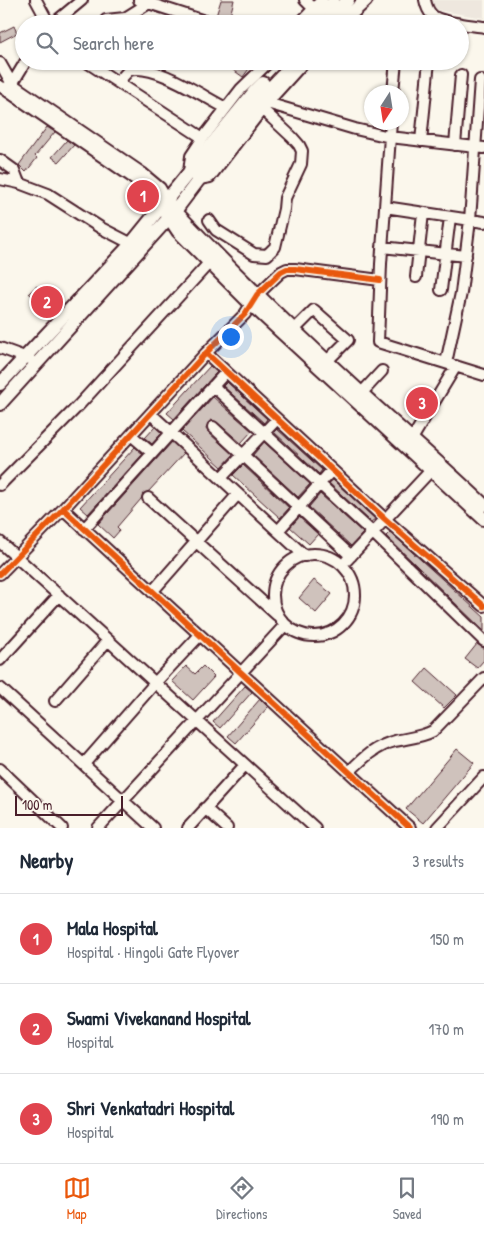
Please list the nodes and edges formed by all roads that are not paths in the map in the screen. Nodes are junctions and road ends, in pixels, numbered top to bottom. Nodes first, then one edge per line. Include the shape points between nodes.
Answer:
1 (36, 0) edge
2 (82, 0) edge
3 (305, 0) edge
4 (334, 0) edge
5 (348, 0) edge
6 (366, 0) edge
7 (425, 0) edge
8 (144, 2) edge
9 (324, 5) edge
10 (44, 15) edge
11 (64, 15) edge
12 (129, 15) edge
13 (185, 15) edge
14 (314, 15) edge
15 (325, 15) edge
16 (350, 15) edge
17 (432, 15) edge
18 (469, 24) edge
19 (484, 27) edge
20 (0, 63) edge
21 (21, 70) edge
22 (99, 70) edge
23 (130, 70) edge
24 (150, 70) edge
25 (261, 70) edge
26 (279, 70) edge
27 (288, 70) edge
28 (295, 70) edge
29 (395, 70) edge
30 (428, 70) edge
31 (461, 75) dead end
32 (480, 80) dead end
33 (118, 82) junction
34 (12, 84) junction
35 (394, 85) edge
36 (1, 89) edge
37 (261, 101) junction
38 (226, 108) junction
39 (390, 130) edge
40 (390, 136) junction
41 (203, 138) junction
42 (421, 141) junction
43 (455, 145) junction
44 (480, 148) edge
45 (0, 160) edge
46 (194, 176) junction
47 (0, 179) edge
48 (19, 183) junction
49 (385, 207) junction
50 (168, 209) junction
51 (423, 213) junction
52 (450, 217) junction
53 (210, 220) dead end
54 (470, 220) junction
55 (484, 222) edge
56 (136, 247) junction
57 (382, 247) junction
58 (419, 251) junction
59 (445, 254) junction
60 (466, 256) junction
61 (209, 263) junction
62 (416, 277) dead end
63 (380, 280) junction
64 (441, 290) dead end
65 (254, 300) junction
66 (294, 330) junction
67 (0, 348) edge
68 (206, 353) junction
69 (24, 357) junction
70 (327, 361) junction
71 (38, 363) junction
72 (451, 365) junction
73 (382, 371) dead end
74 (226, 372) junction
75 (484, 375) edge
76 (0, 384) edge
77 (213, 386) junction
78 (358, 397) junction
79 (0, 404) edge
80 (151, 414) junction
81 (277, 419) junction
82 (214, 427) dead end
83 (171, 432) junction
84 (264, 433) junction
85 (131, 435) junction
86 (412, 439) junction
87 (152, 453) junction
88 (243, 455) junction
89 (435, 466) junction
90 (332, 470) junction
91 (221, 478) junction
92 (319, 484) junction
93 (0, 485) edge
94 (238, 494) junction
95 (148, 498) dead end
96 (484, 505) edge
97 (298, 508) junction
98 (62, 509) junction
99 (385, 519) junction
100 (484, 520) edge
101 (84, 529) junction
102 (278, 531) junction
103 (373, 533) junction
104 (0, 542) edge
105 (196, 542) junction
106 (16, 556) junction
107 (305, 556) junction
108 (351, 556) junction
109 (342, 566) junction
110 (0, 574) edge
111 (152, 592) junction
112 (59, 596) junction
113 (484, 606) edge
114 (282, 621) junction
115 (200, 635) junction
116 (108, 640) junction
117 (484, 641) edge
118 (0, 660) edge
119 (241, 673) junction
120 (484, 678) edge
121 (155, 682) junction
122 (0, 688) edge
123 (55, 701) dead end
124 (197, 720) junction
125 (84, 764) junction
126 (245, 764) junction
127 (0, 769) edge
128 (349, 772) junction
129 (484, 777) edge
130 (123, 800) junction
131 (205, 808) junction
132 (62, 828) edge
133 (98, 828) edge
134 (153, 828) edge
135 (188, 828) edge
136 (227, 828) edge
137 (314, 828) edge
138 (410, 828) edge
139 (437, 828) edge

1 - 10 street
2 - 11 street
3 - 14 street
4 - 9 street
5 - 15 main road
6 - 16 main road
7 - 17 street
8 - 12 street
8 - 13 street
18 - 19 street
20 - 34 street
21 - 34 street
22 - 33 street
23 - 33 street
24 - 38 street
25 - 38 street
26 - 37 main road
27 - 37 main road
28 - 37 street
29 - 35 street
30 - 42 street
31 - 43 street
32 - 44 street
33 - 41 street
34 - 36 street
34 - 50 street via 142,173 160,188
36 - 50 street via 142,184
37 - 40 street via 354,129
37 - 46 main road
37 - 46 street via 210,177
37 - 53 street via 302,151 301,164 285,198 275,247 267,255 254,254 216,230
38 - 41 street
39 - 40 street
40 - 42 street
40 - 49 street
41 - 46 street via 191,156
42 - 43 street
43 - 44 street
44 - 54 street
45 - 48 street via 14,170
46 - 50 main road
47 - 48 street
48 - 56 street via 48,194
49 - 51 street
49 - 57 street
50 - 56 main road
50 - 61 main road via 178,230
50 - 65 main road
51 - 52 street
51 - 58 street
52 - 54 street
52 - 59 street
54 - 55 street
54 - 60 street
56 - 69 main road
56 - 71 main road
57 - 58 street
57 - 63 street
58 - 59 street
58 - 62 street
59 - 60 street
59 - 64 street
60 - 72 street
61 - 65 main road
61 - 93 street via 79,405
63 - 65 street via 287,269
63 - 72 street via 378,342
65 - 66 main road
65 - 68 street via 245,314
65 - 78 main road
66 - 70 main road
66 - 70 street via 314,310 348,340
67 - 69 street
68 - 74 street
68 - 80 street
69 - 71 street
69 - 76 main road
70 - 78 main road
71 - 79 main road
72 - 75 street
72 - 86 street
73 - 78 street
74 - 77 street
74 - 81 street
77 - 83 street
77 - 84 street
78 - 86 main road
78 - 89 main road
80 - 83 street
80 - 85 street
81 - 84 street
81 - 90 street
82 - 88 street
83 - 87 street
83 - 91 street
84 - 88 street
84 - 92 street
85 - 87 street
85 - 98 street
86 - 89 main road
87 - 101 street
88 - 91 street
88 - 97 street
89 - 96 main road
89 - 99 street
89 - 100 main road
90 - 92 street
90 - 99 street
91 - 94 street
92 - 97 street
92 - 103 street
94 - 102 street
94 - 105 street
95 - 105 street
97 - 102 street
97 - 108 street
98 - 101 street
98 - 106 street
99 - 103 street
99 - 113 street
101 - 111 street
102 - 107 street
103 - 108 street
103 - 117 street
104 - 106 street
105 - 111 street
105 - 114 street
106 - 110 street
106 - 112 street
107 - 109 street via 328,557
107 - 114 street via 291,561 274,583 273,603
108 - 109 street
109 - 114 street via 349,574 354,599 347,619 338,628 321,636 307,636
111 - 115 street
112 - 116 street
112 - 118 street
114 - 119 street
115 - 119 street
115 - 121 street
116 - 121 street
116 - 123 street
119 - 124 street
119 - 128 street
120 - 128 street via 433,731 375,748
121 - 124 street
121 - 125 street
122 - 125 street
124 - 126 street
124 - 130 street
125 - 130 street
126 - 131 street
126 - 137 street
127 - 132 street
128 - 138 street
129 - 139 street
130 - 133 street
130 - 134 street
131 - 135 street
131 - 136 street

